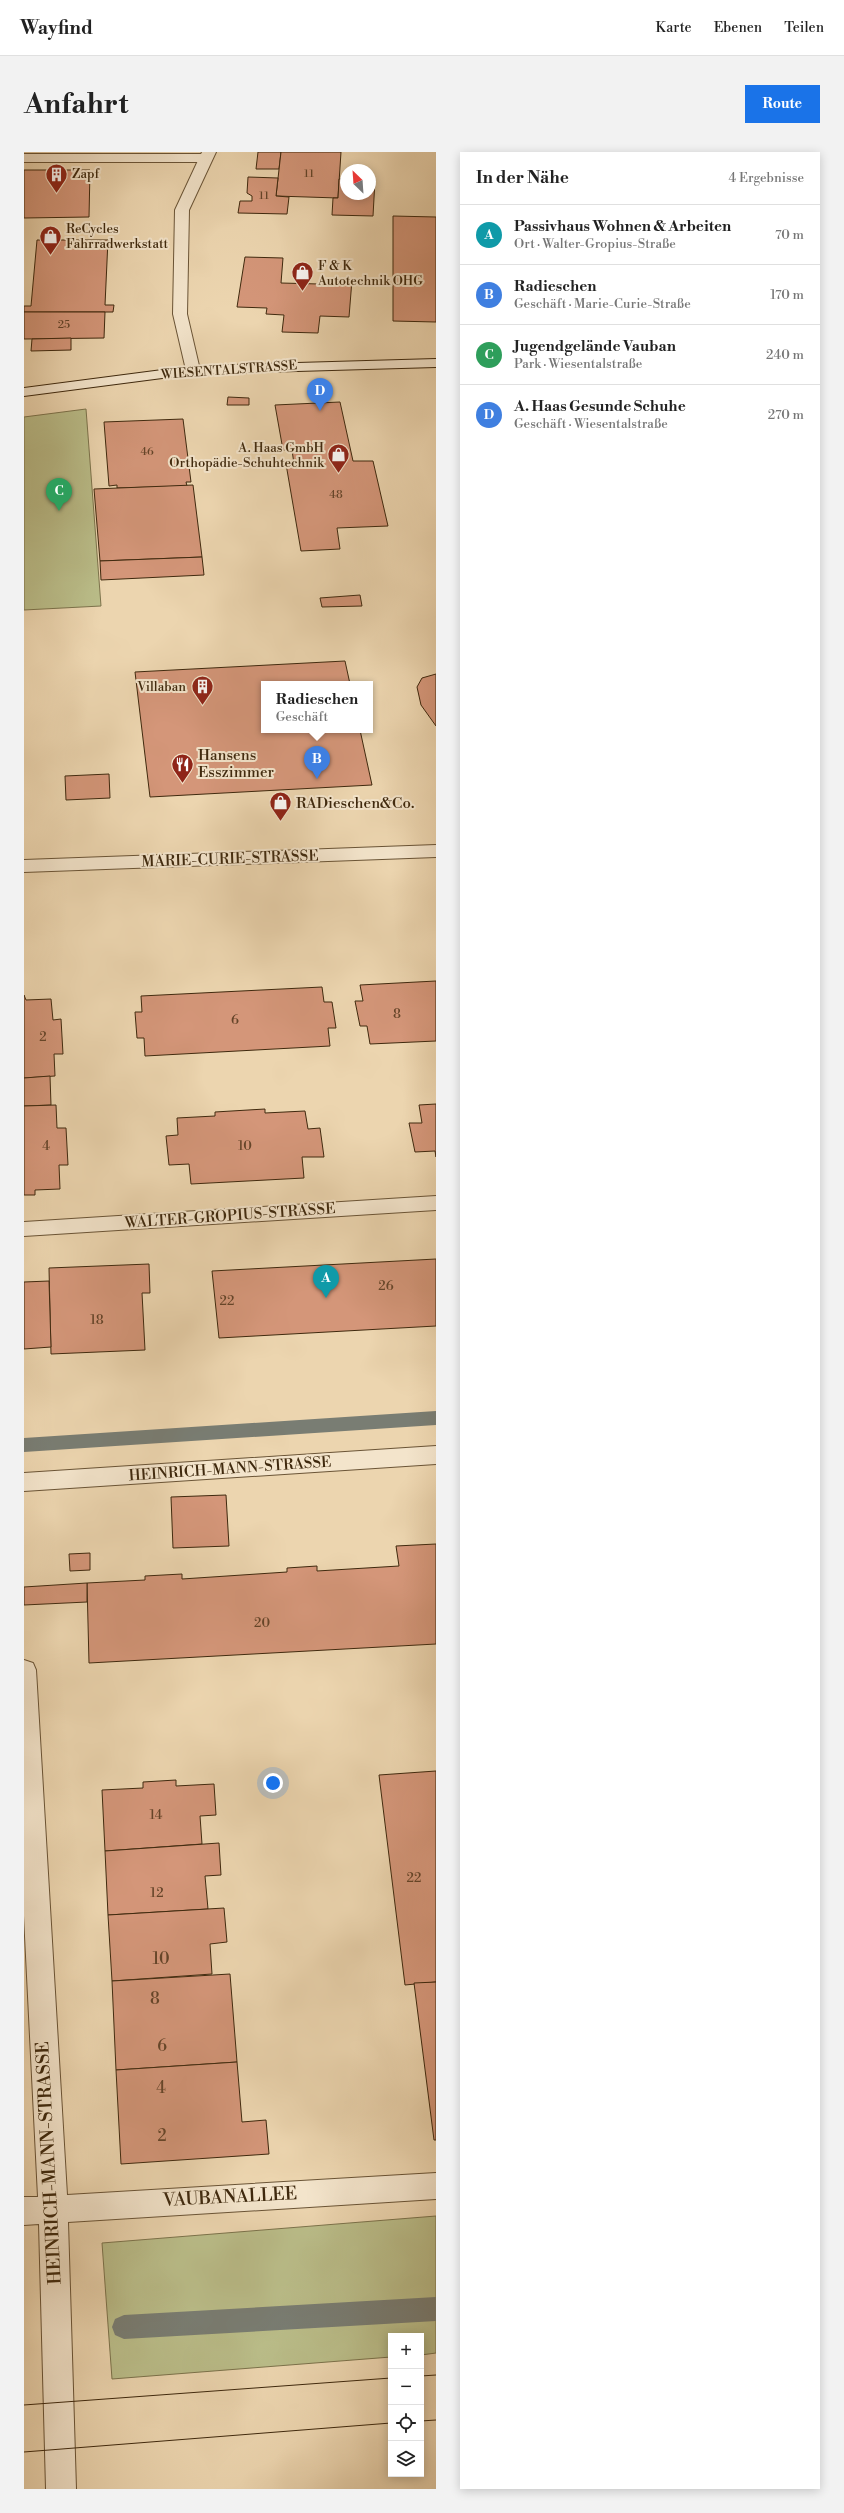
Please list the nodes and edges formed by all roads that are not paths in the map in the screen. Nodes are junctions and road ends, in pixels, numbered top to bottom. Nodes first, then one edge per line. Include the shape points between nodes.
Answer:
1 (207, 155) edge
2 (24, 158) edge
3 (436, 363) edge
4 (193, 370) junction
5 (24, 392) edge
6 (436, 851) edge
7 (24, 866) edge
8 (436, 1203) edge
9 (24, 1229) edge
10 (436, 1455) edge
11 (24, 1482) edge
12 (24, 1670) edge
13 (436, 2186) edge
14 (53, 2208) junction
15 (24, 2211) edge
16 (60, 2489) edge

1 - 2 street
1 - 4 street via 182,210 180,314
3 - 4 street, WIESENTALSTRASSE
4 - 5 street, WIESENTALSTRASSE
6 - 7 street, MARIE-CURIE-STRASSE
8 - 9 street, WALTER-GROPIUS-STRASSE
10 - 11 street, HEINRICH-MANN-STRASSE
12 - 14 street, HEINRICH-MANN-STRASSE
13 - 14 street, VAUBANALLEE
14 - 15 street, VAUBANALLEE
14 - 16 street, HEINRICH-MANN-STRASSE

